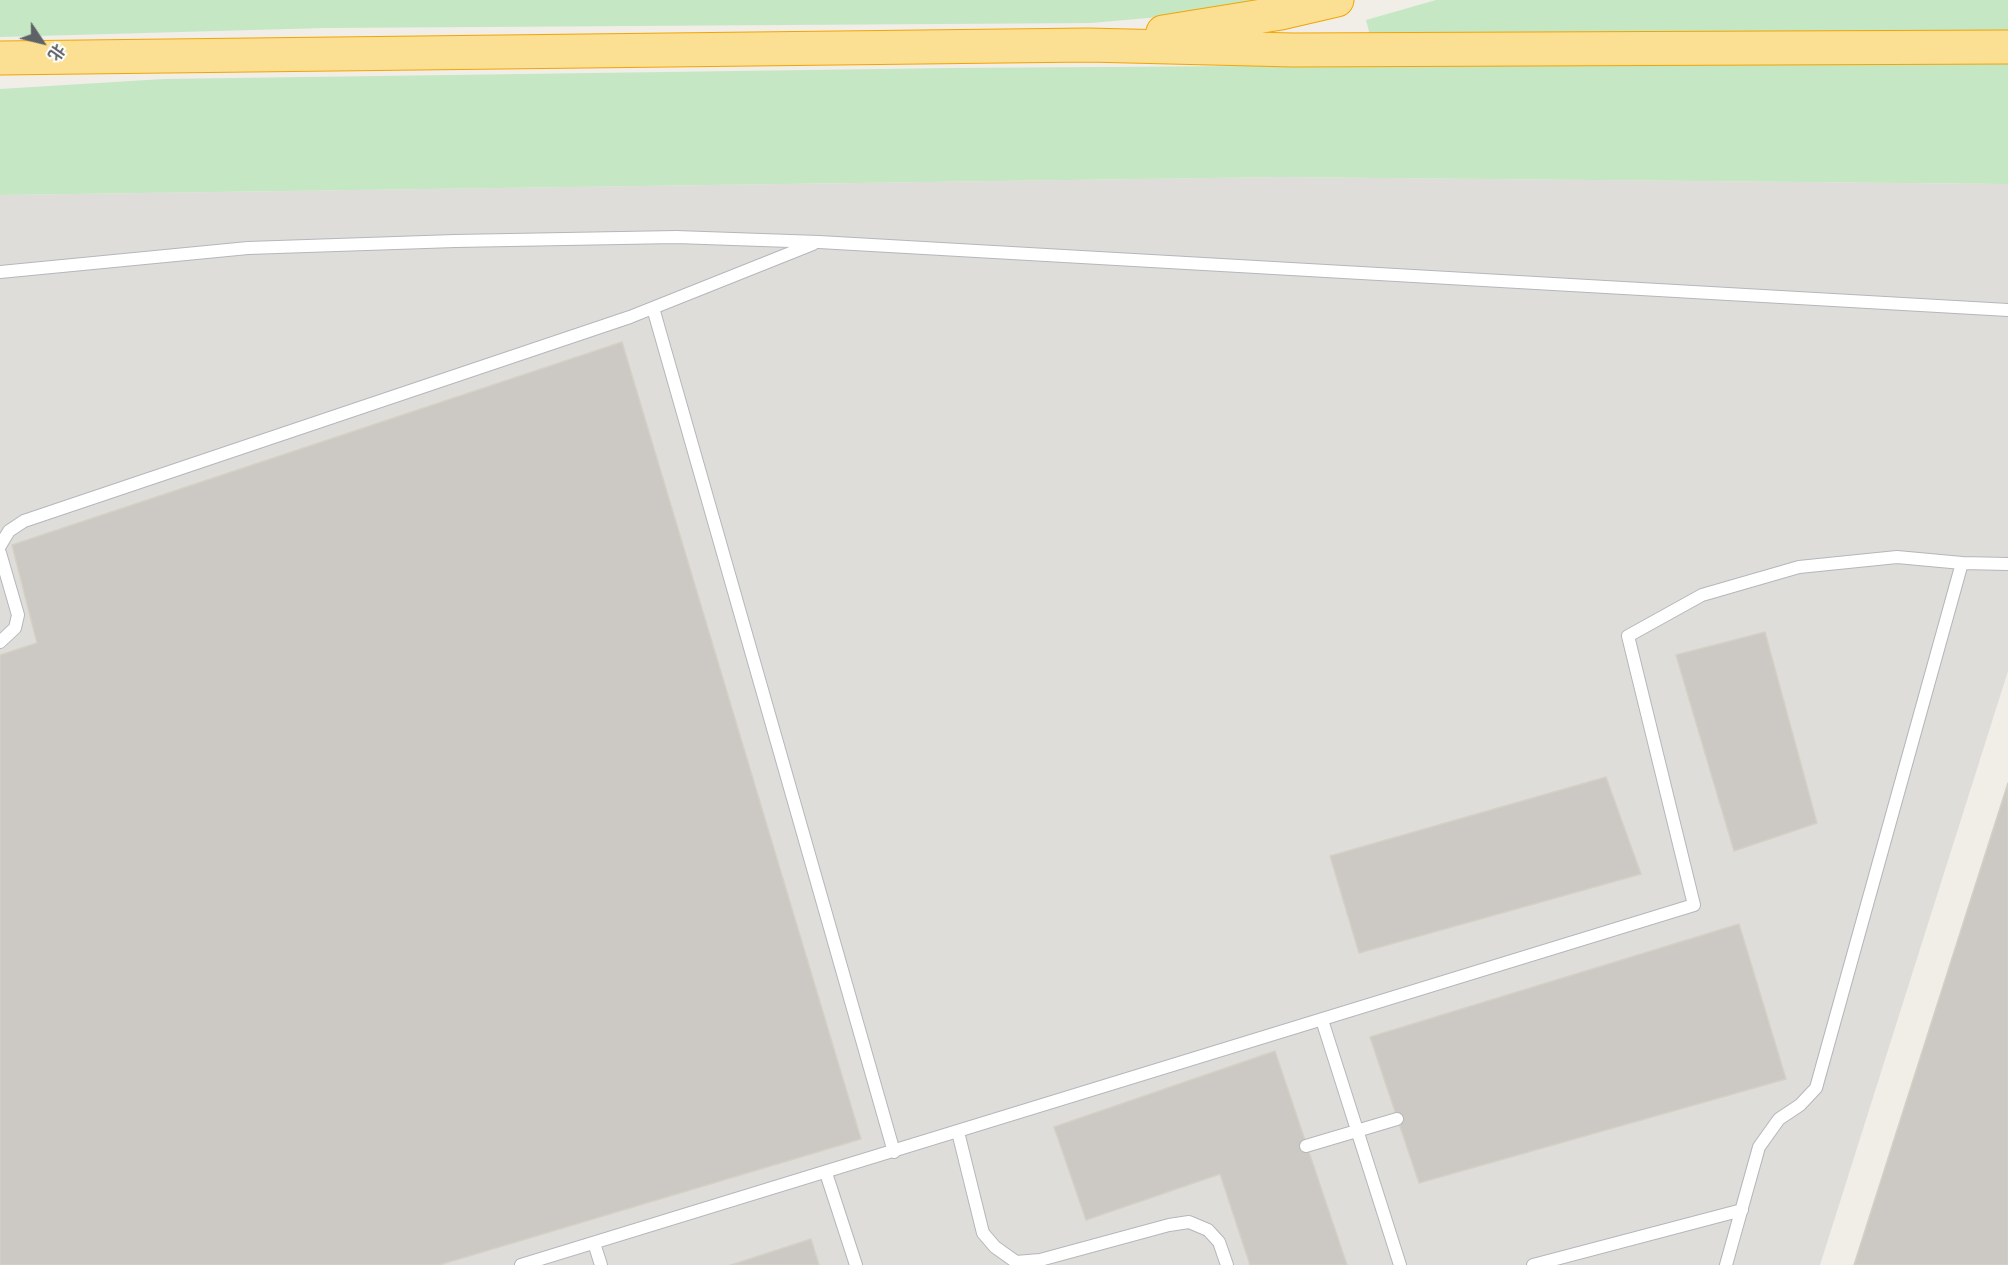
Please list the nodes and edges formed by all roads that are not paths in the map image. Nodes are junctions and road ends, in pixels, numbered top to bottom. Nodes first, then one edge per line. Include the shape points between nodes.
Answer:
1 (1337, 0) edge
2 (1088, 45) junction
3 (2008, 47) edge
4 (0, 58) edge
5 (819, 242) junction
6 (0, 272) edge
7 (653, 308) junction
8 (2008, 310) edge
9 (0, 546) edge
10 (0, 553) edge
11 (1962, 563) junction
12 (2008, 564) edge
13 (0, 642) edge
14 (1322, 1020) junction
15 (1397, 1119) dead end
16 (1357, 1131) junction
17 (958, 1132) junction
18 (1306, 1146) dead end
19 (894, 1152) junction
20 (826, 1173) junction
21 (1742, 1210) junction
22 (594, 1243) junction
23 (521, 1265) edge
24 (601, 1265) edge
25 (856, 1265) edge
26 (1227, 1265) edge
27 (1400, 1265) edge
28 (1533, 1265) edge
29 (1726, 1265) edge

1 - 2 highway
2 - 3 highway via 1293,50
2 - 4 highway
5 - 6 lane via 676,237 259,247
5 - 7 lane
5 - 8 lane
7 - 9 lane via 24,521 9,531
7 - 19 lane
10 - 13 lane via 18,615 15,628
11 - 12 lane
11 - 14 lane via 1897,557 1799,567 1702,595 1628,636 1694,905
11 - 21 lane via 1816,1088 1779,1119 1759,1147
14 - 16 lane
14 - 17 lane
15 - 16 lane
16 - 18 lane
16 - 27 lane
17 - 19 lane
17 - 26 lane via 983,1233 994,1247 1016,1262 1040,1260 1189,1222 1208,1230 1219,1242
19 - 20 lane
20 - 22 lane
20 - 25 lane
21 - 28 lane
21 - 29 lane
22 - 23 lane
22 - 24 lane

